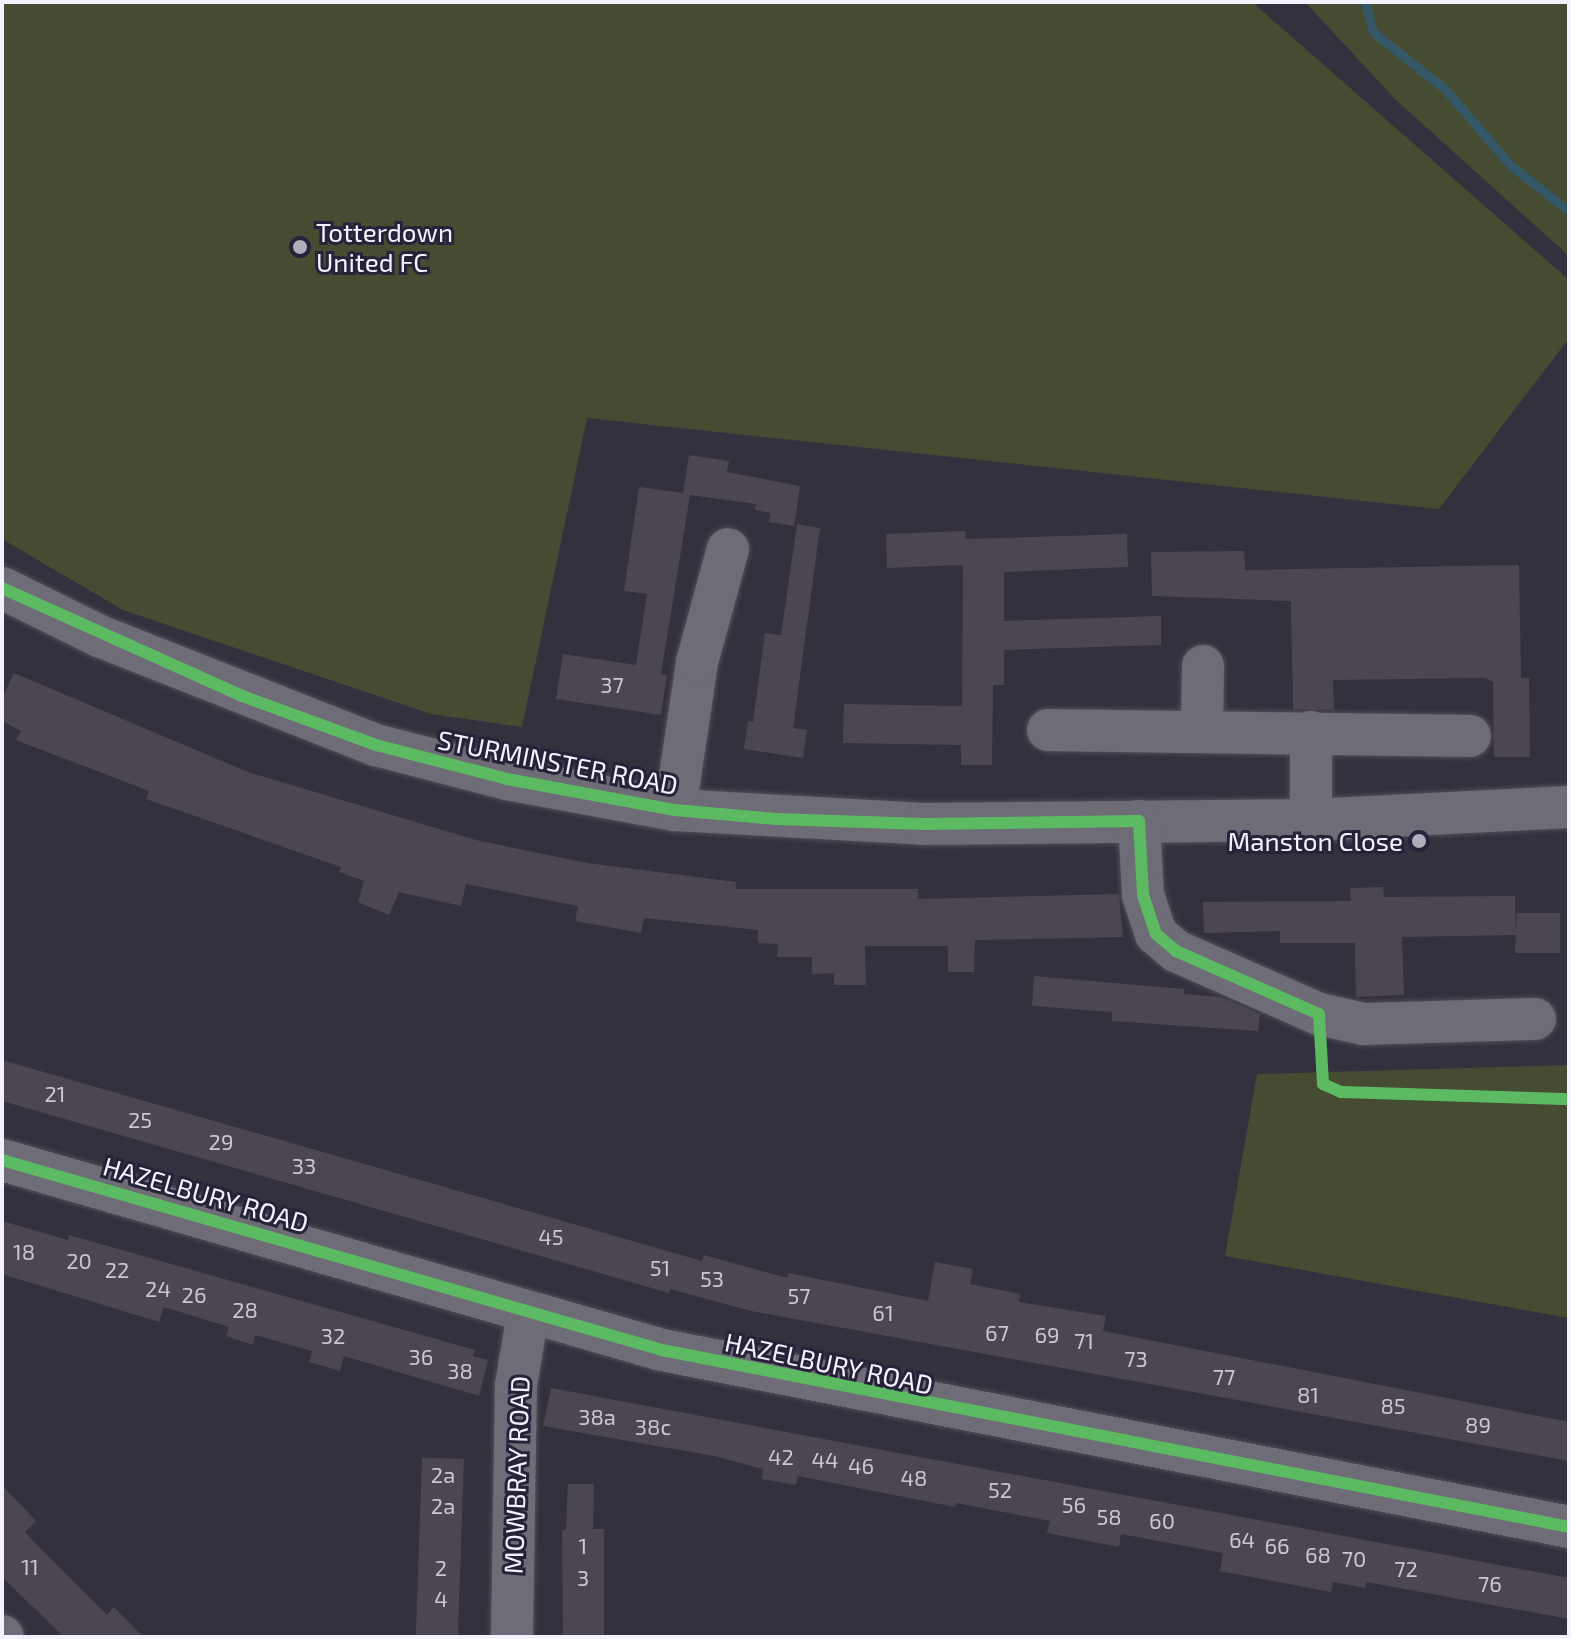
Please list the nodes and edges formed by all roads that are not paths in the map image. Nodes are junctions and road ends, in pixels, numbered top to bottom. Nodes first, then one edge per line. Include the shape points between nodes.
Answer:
1 (728, 549) dead end
2 (2, 588) edge
3 (1203, 666) dead end
4 (1048, 730) dead end
5 (1202, 731) junction
6 (1311, 732) junction
7 (1470, 736) dead end
8 (1569, 807) edge
9 (675, 810) junction
10 (1311, 820) junction
11 (1139, 821) junction
12 (1535, 1019) dead end
13 (2, 1160) edge
14 (528, 1314) junction
15 (1569, 1527) edge
16 (512, 1637) edge

1 - 9 street via 697,662
2 - 9 street, STURMINSTER ROAD via 99,636 376,745 507,779
3 - 5 street
4 - 5 street
5 - 6 street
6 - 7 street
6 - 10 street
8 - 10 street, STURMINSTER ROAD
9 - 11 street, STURMINSTER ROAD via 924,824
10 - 11 street, STURMINSTER ROAD
11 - 12 street via 1143,895 1156,934 1176,951 1319,1014 1364,1024
13 - 14 street, HAZELBURY ROAD
14 - 15 street, HAZELBURY ROAD via 662,1350 856,1392
14 - 16 street, MOWBRAY ROAD via 516,1385

